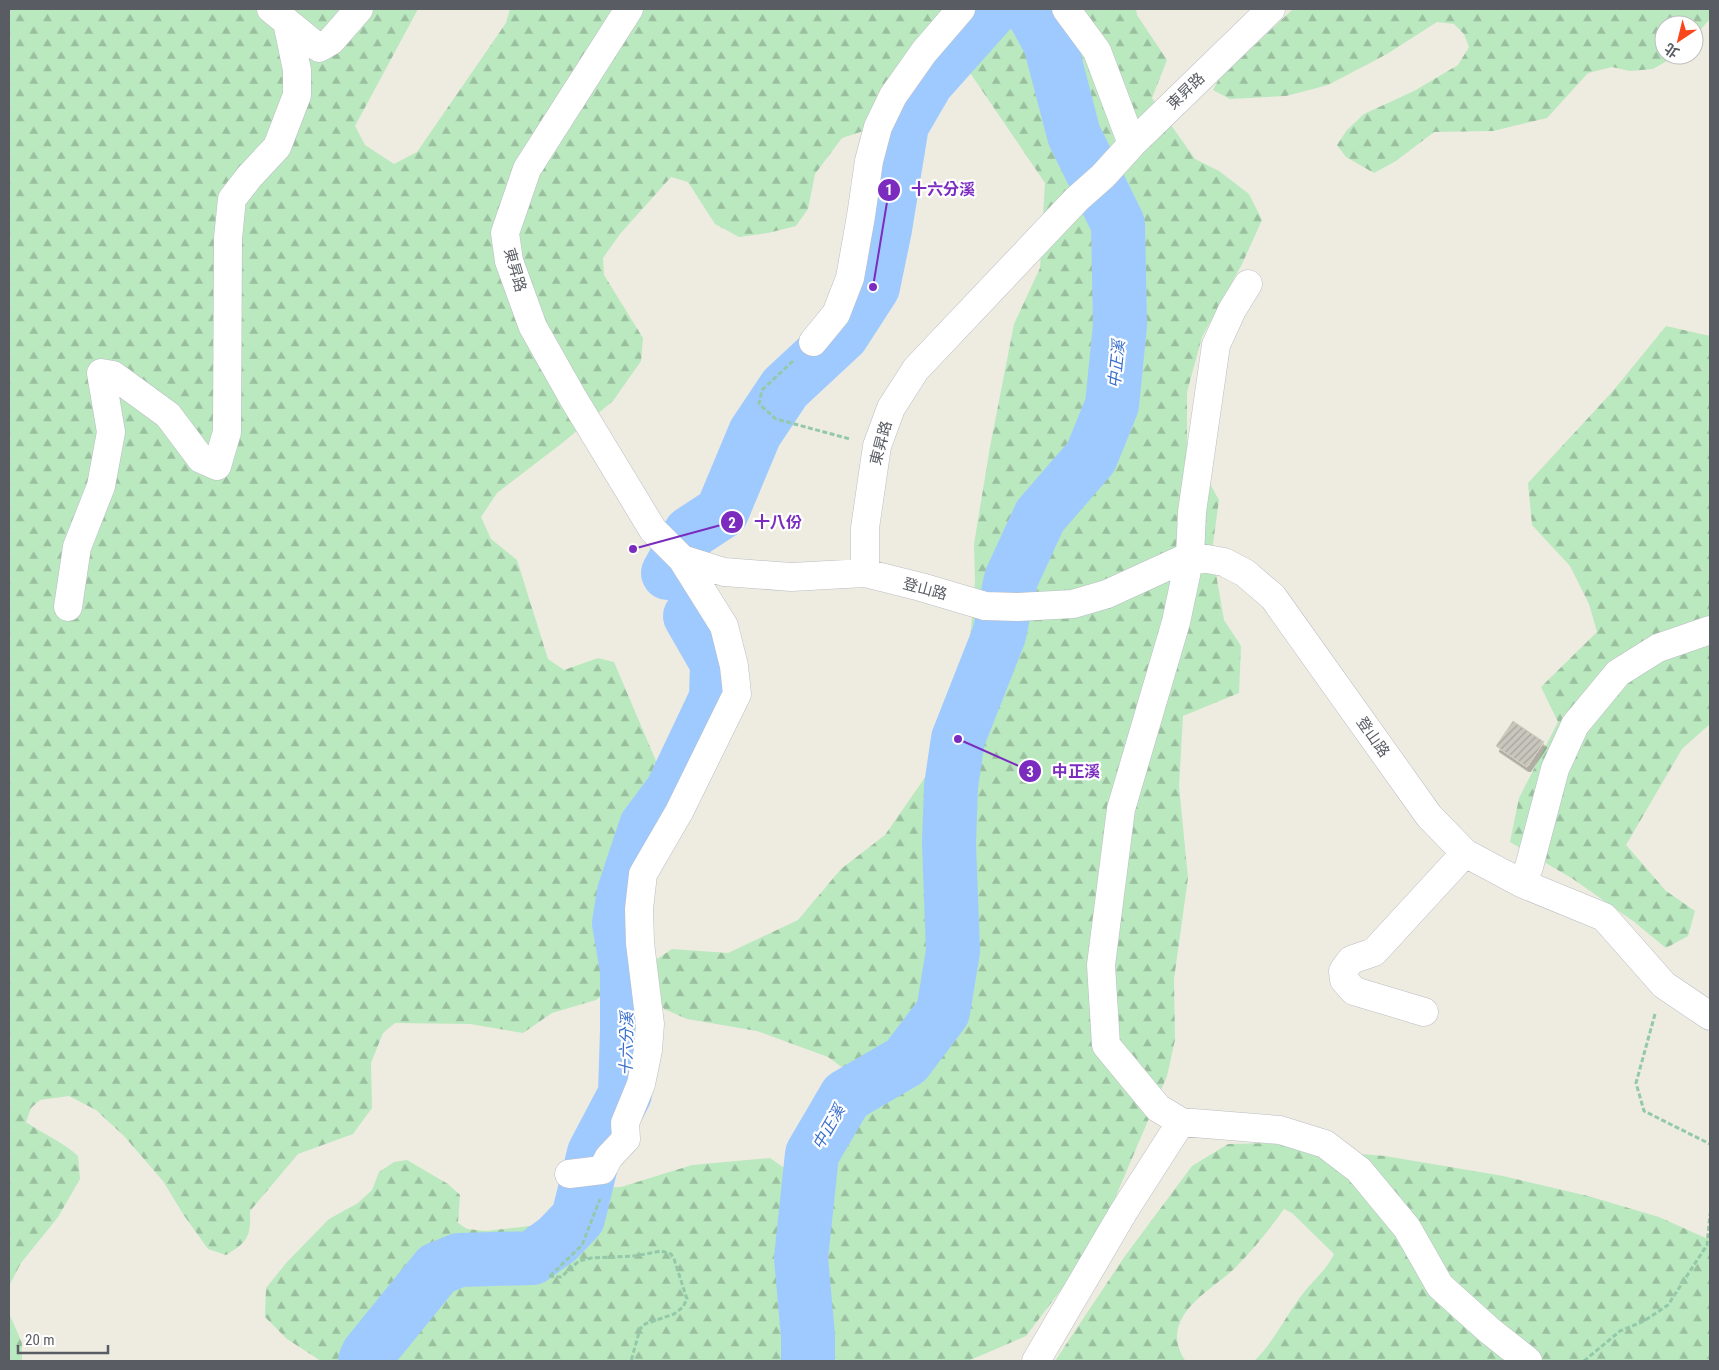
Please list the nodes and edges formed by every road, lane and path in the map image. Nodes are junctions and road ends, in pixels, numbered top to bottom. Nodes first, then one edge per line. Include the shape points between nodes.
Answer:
1 (359, 9) edge
2 (628, 9) edge
3 (960, 9) edge
4 (1066, 9) edge
5 (1271, 9) edge
6 (279, 15) edge
7 (1132, 144) junction
8 (1248, 284) dead end
9 (813, 342) joint
10 (877, 446) junction
11 (1190, 556) junction
12 (682, 559) junction
13 (865, 573) junction
14 (68, 607) dead end
15 (1710, 630) edge
16 (1465, 853) junction
17 (1521, 882) junction
18 (1664, 985) junction
19 (1424, 1012) dead end
20 (1710, 1016) edge
21 (1181, 1122) junction
22 (1710, 1144) edge
23 (602, 1170) junction
24 (570, 1174) dead end
25 (1710, 1214) edge
26 (631, 1361) edge
27 (1036, 1361) edge
28 (1528, 1361) edge
29 (1584, 1361) edge

1 - 6 street via 331,41 318,48
2 - 12 street, 東昇路 via 526,169 505,232 509,261 533,327 654,530
3 - 9 street via 893,96 878,127 869,161 850,278 836,314
4 - 7 street via 1097,51
5 - 7 street, 東昇路
6 - 14 street via 297,70 296,95 276,147 232,199 228,238 227,432 217,466 201,459 168,414 113,375 101,373 111,432 102,486 77,547
7 - 10 street, 東昇路 via 916,369 891,408
8 - 11 street via 1216,345 1192,512
9 - 10 path via 762,390 759,404 776,419
10 - 13 street, 東昇路 via 865,528
11 - 13 street, 登山路 via 1108,594 1073,604 1018,607 985,606
11 - 16 street, 登山路 via 1224,562 1245,573 1273,596 1429,816
11 - 21 street via 1176,622 1121,809 1101,965 1106,1044 1158,1108
12 - 13 street via 724,572 791,577
12 - 23 street, 東昇路 via 724,626 734,666 736,694 679,812 643,874 639,910 650,1024 648,1050 642,1084 625,1123 626,1139
15 - 17 street via 1658,648 1618,673 1576,725 1555,769 1529,867
16 - 17 street, 登山路
16 - 19 street via 1374,952 1351,960 1343,971 1344,980 1354,991
17 - 18 street, 登山路 via 1604,917
18 - 20 street, 登山路
18 - 22 path via 1636,1083 1644,1111
21 - 27 street via 1124,1211
21 - 28 street via 1280,1130 1325,1144 1359,1170 1407,1228 1440,1286
23 - 24 street
23 - 26 path via 603,1191 582,1245 549,1276 561,1277 579,1261 591,1258 661,1251 671,1254 687,1299 674,1314 645,1324 640,1329
25 - 29 path via 1707,1245 1668,1305 1644,1321 1620,1331

